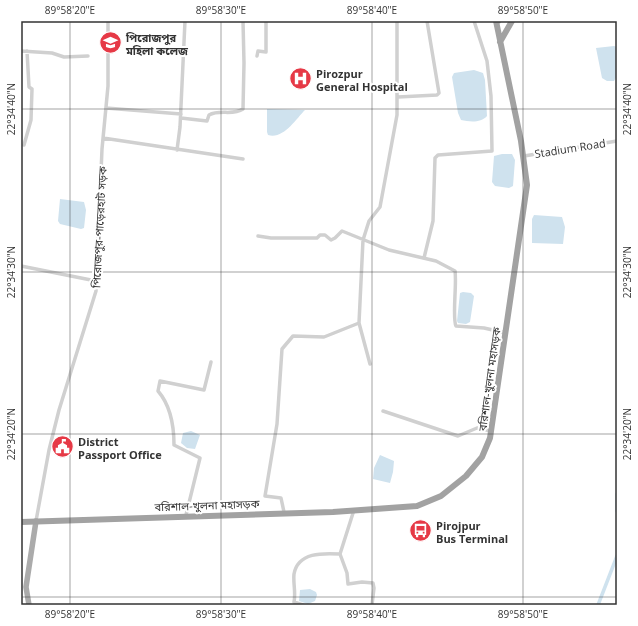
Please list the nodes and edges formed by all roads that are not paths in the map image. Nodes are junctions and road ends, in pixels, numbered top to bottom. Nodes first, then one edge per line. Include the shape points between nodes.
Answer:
1 (108, 21) edge
2 (185, 21) edge
3 (243, 21) edge
4 (266, 21) edge
5 (397, 21) edge
6 (427, 21) edge
7 (474, 21) edge
8 (498, 21) edge
9 (512, 21) edge
10 (500, 42) junction
11 (21, 51) edge
12 (27, 51) junction
13 (88, 56) dead end
14 (257, 56) dead end
15 (398, 97) junction
16 (106, 108) junction
17 (181, 116) junction
18 (103, 138) junction
19 (617, 140) edge
20 (24, 145) dead end
21 (177, 150) junction
22 (524, 156) junction
23 (243, 159) dead end
24 (258, 236) dead end
25 (363, 240) junction
26 (424, 258) junction
27 (21, 266) edge
28 (96, 281) junction
29 (359, 323) junction
30 (506, 333) junction
31 (211, 362) dead end
32 (370, 364) dead end
33 (383, 411) dead end
34 (491, 431) junction
35 (354, 510) junction
36 (284, 512) junction
37 (186, 515) junction
38 (36, 521) junction
39 (21, 522) edge
40 (340, 554) junction
41 (30, 605) edge
42 (303, 605) edge
43 (372, 605) edge

1 - 16 street, পিরোজপুর-পাড়েরহাট সড়ক
2 - 17 street
3 - 17 street via 243,109 234,113 218,111 208,115 207,120
4 - 14 street via 266,52 258,51
5 - 15 street
6 - 15 street via 439,94
7 - 26 street via 487,62 491,96 492,151 438,155 435,158 433,221
8 - 10 highway, বরিশাল-খুলনা মহাসড়ক
9 - 10 highway
10 - 22 highway, বরিশাল-খুলনা মহাসড়ক
11 - 12 street
12 - 13 street via 52,53 64,57
12 - 20 street via 29,87 32,89 31,120
15 - 25 street via 380,207 369,221
16 - 17 street
16 - 18 street, পিরোজপুর-পাড়েরহাট সড়ক
17 - 21 street
18 - 21 street
18 - 28 street, পিরোজপুর-পাড়েরহাট সড়ক
19 - 22 street, Stadium Road
21 - 23 street
22 - 30 highway, বরিশাল-খুলনা মহাসড়ক via 527,186
24 - 25 street via 317,238 325,235 331,240 342,231
25 - 26 street via 403,254
25 - 29 street
26 - 30 street via 446,265 455,271 456,326
27 - 28 street
28 - 38 street, পিরোজপুর-পাড়েরহাট সড়ক via 96,291 59,410
29 - 32 street
29 - 36 street via 324,337 293,336 282,349 277,424 265,496 282,498
30 - 34 highway, বরিশাল-খুলনা মহাসড়ক
31 - 37 street via 204,390 160,381 158,391 163,396 174,426 174,446 200,458
33 - 34 street via 458,436 477,428
34 - 35 highway, বরিশাল-খুলনা মহাসড়ক via 482,457 466,476 441,496 417,506
35 - 36 highway, বরিশাল-খুলনা মহাসড়ক
35 - 40 street
36 - 37 highway, বরিশাল-খুলনা মহাসড়ক
37 - 38 highway, বরিশাল-খুলনা মহাসড়ক
38 - 39 highway, বরিশাল-খুলনা মহাসড়ক
38 - 41 main road via 26,587
40 - 42 street via 310,556 299,563 294,575 294,602
40 - 43 street via 348,584 373,583

